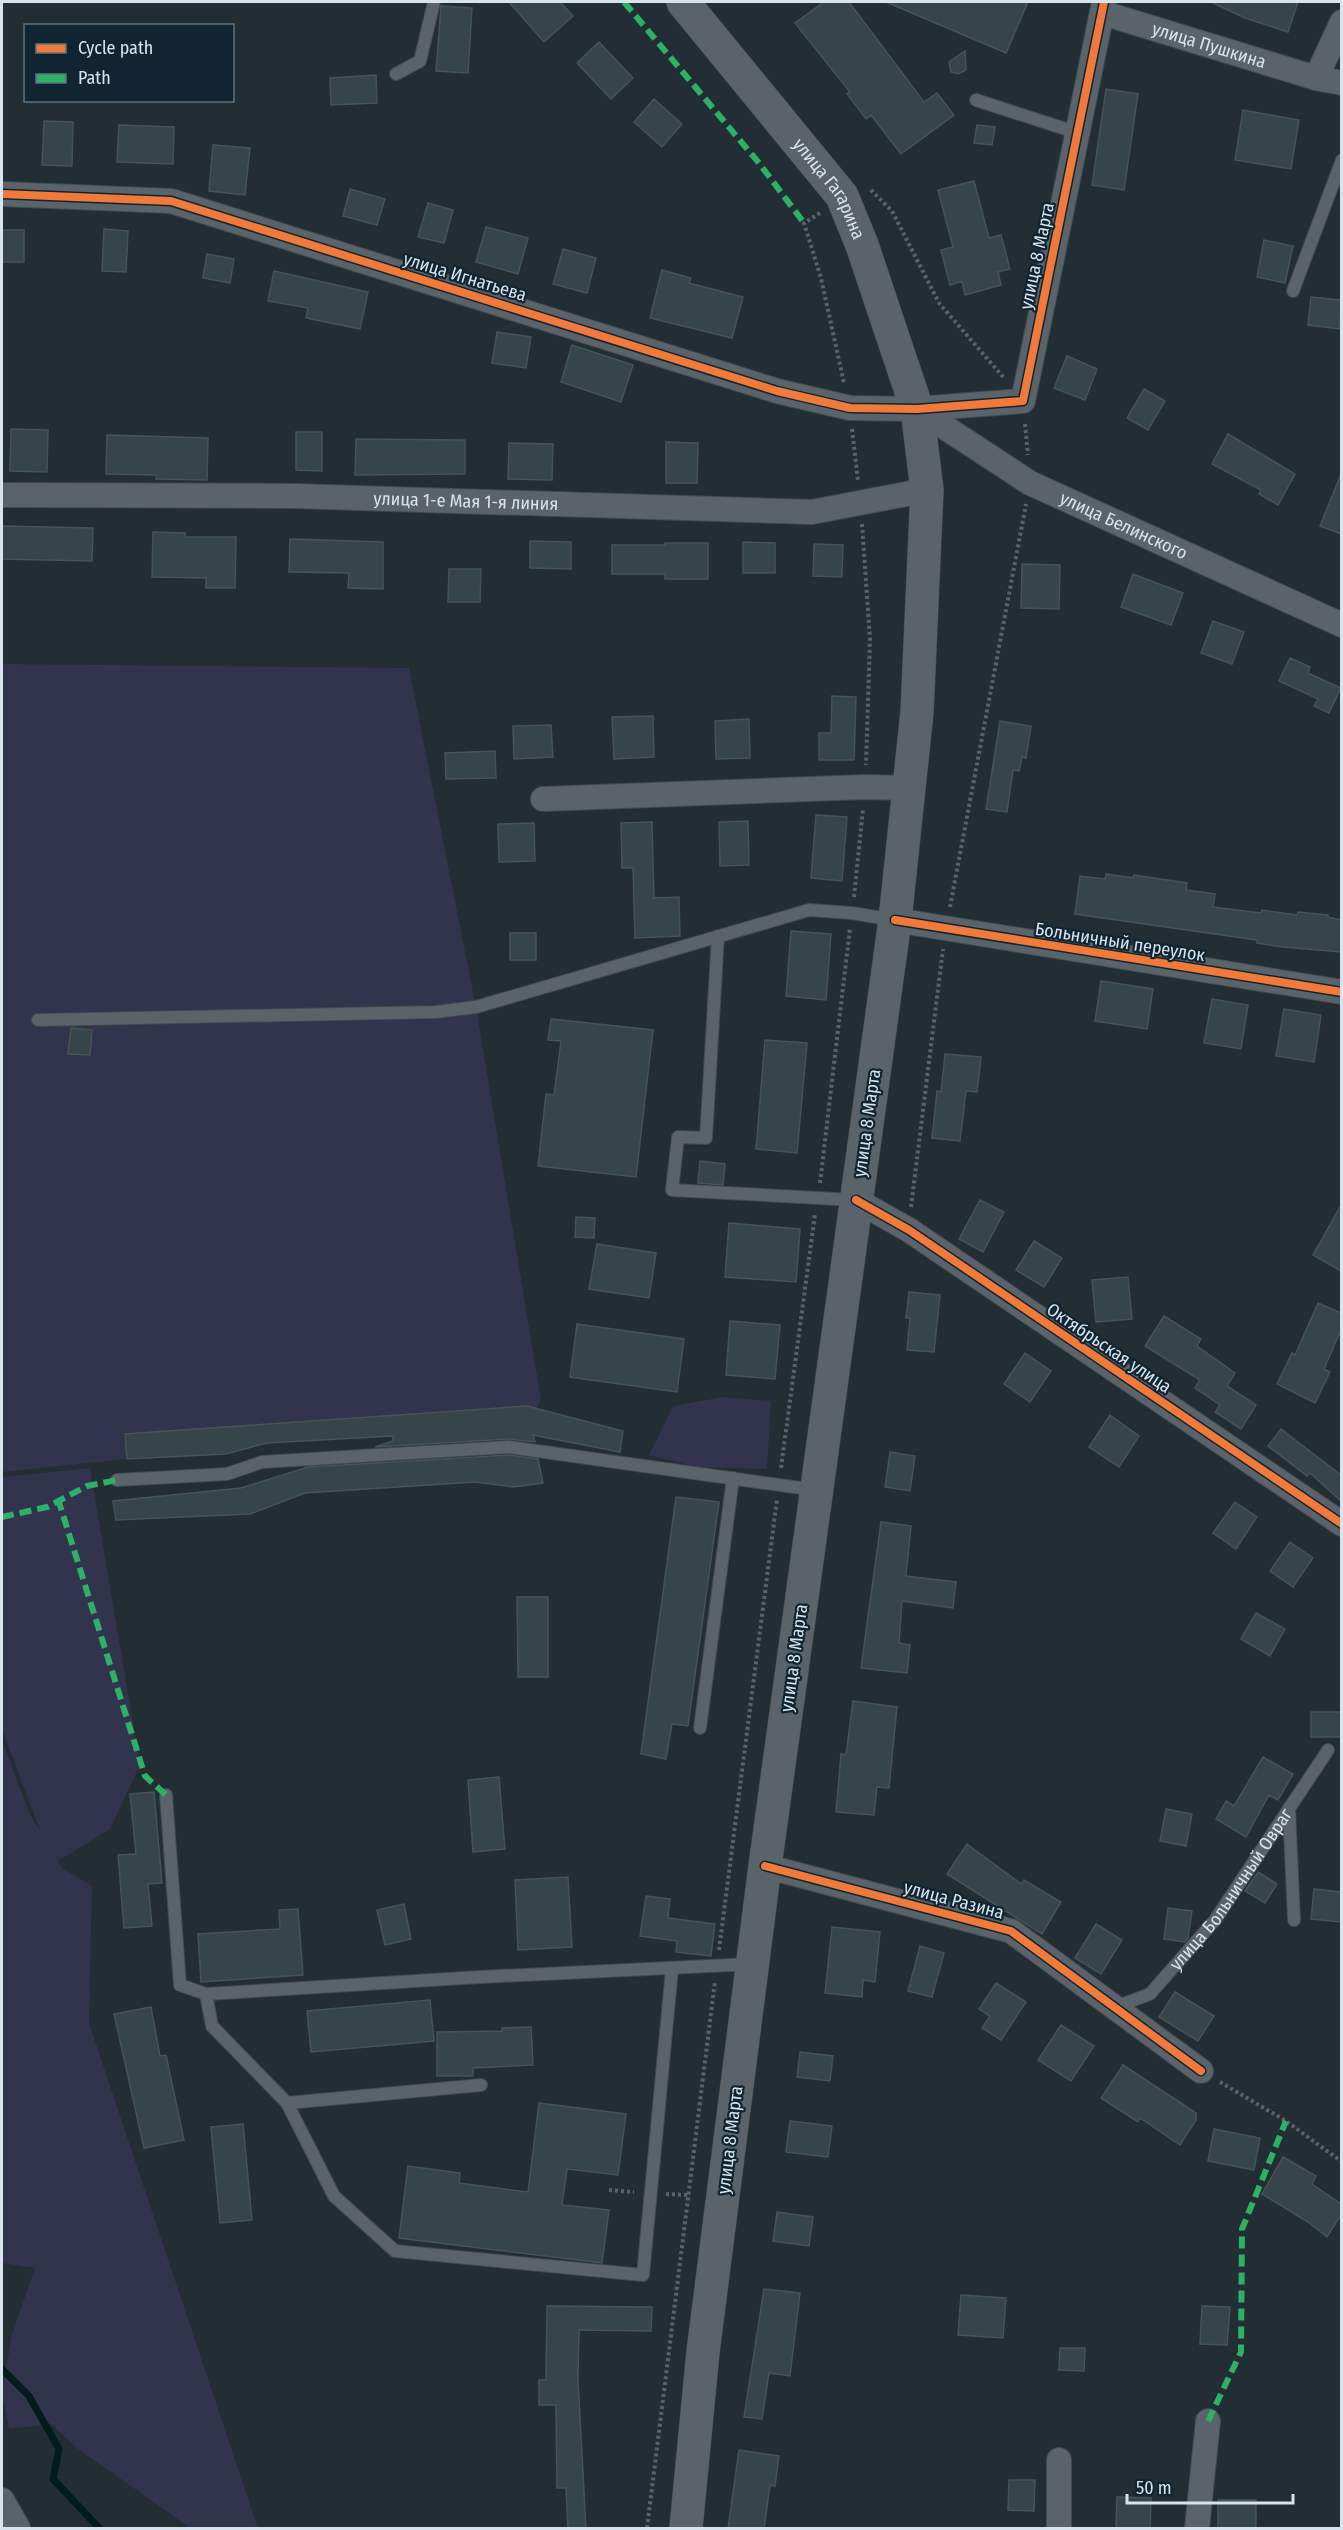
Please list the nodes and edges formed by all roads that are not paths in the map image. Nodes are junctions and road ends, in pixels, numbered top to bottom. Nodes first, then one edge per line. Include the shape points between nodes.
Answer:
1 (434, 2) edge
2 (683, 2) edge
3 (1103, 7) edge
4 (1341, 22) edge
5 (396, 74) dead end
6 (1316, 78) junction
7 (1341, 83) edge
8 (976, 99) dead end
9 (1078, 133) junction
10 (1341, 159) edge
11 (2, 194) edge
12 (1293, 291) dead end
13 (917, 409) junction
14 (927, 490) junction
15 (2, 495) edge
16 (1341, 625) edge
17 (909, 788) junction
18 (543, 799) dead end
19 (895, 920) junction
20 (718, 936) junction
21 (1341, 992) edge
22 (38, 1020) dead end
23 (856, 1200) junction
24 (734, 1478) junction
25 (117, 1479) dead end
26 (816, 1490) junction
27 (1341, 1524) edge
28 (700, 1728) dead end
29 (1328, 1750) dead end
30 (166, 1795) dead end
31 (1289, 1808) junction
32 (765, 1866) junction
33 (1294, 1920) dead end
34 (752, 1964) junction
35 (672, 1969) junction
36 (206, 1994) junction
37 (1114, 2007) junction
38 (1201, 2071) road end
39 (481, 2085) dead end
40 (287, 2103) junction
41 (1208, 2421) dead end
42 (1059, 2460) dead end
43 (2, 2500) edge
44 (18, 2529) edge
45 (686, 2529) edge
46 (1059, 2529) edge
47 (1197, 2529) edge

1 - 5 lane via 420,61
2 - 13 main road, улица Гагарина via 842,196
3 - 6 street, улица Пушкина
3 - 9 street, улица 8 Марта
4 - 6 street
6 - 7 street, улица Пушкина
8 - 9 lane
9 - 13 street, улица 8 Марта via 1023,400
10 - 12 lane
11 - 13 street, улица Игнатьева via 171,201 777,391 850,408
13 - 14 main road, улица 8 Марта
13 - 16 street, улица Белинского via 1030,483
14 - 15 street, улица 1-е Мая 1-я линия via 812,512 295,496
14 - 17 main road, улица 8 Марта via 917,712
17 - 18 street
17 - 19 main road, улица 8 Марта
19 - 20 lane via 809,909
19 - 21 street, Больничный переулок
19 - 23 main road, улица 8 Марта
20 - 22 lane via 466,1009
20 - 23 lane via 706,1138 678,1137 672,1190
23 - 26 main road, улица 8 Марта
23 - 27 street, Октябрьская улица via 918,1237
24 - 25 lane via 509,1447 262,1462 227,1474
24 - 26 lane
24 - 28 lane
26 - 32 main road, улица 8 Марта
29 - 31 lane, улица Больничный Овраг
30 - 36 lane via 180,1985
31 - 33 lane
31 - 37 lane, улица Больничный Овраг via 1215,1920 1149,1994
32 - 34 main road, улица 8 Марта
32 - 37 street, улица Разина via 1011,1931
34 - 35 lane
34 - 45 main road, улица 8 Марта via 703,2352
35 - 36 lane
35 - 40 lane via 643,2275 395,2251 334,2196
36 - 40 lane via 212,2026
37 - 38 street, улица Разина
39 - 40 lane
41 - 47 street
42 - 46 street
43 - 44 street

